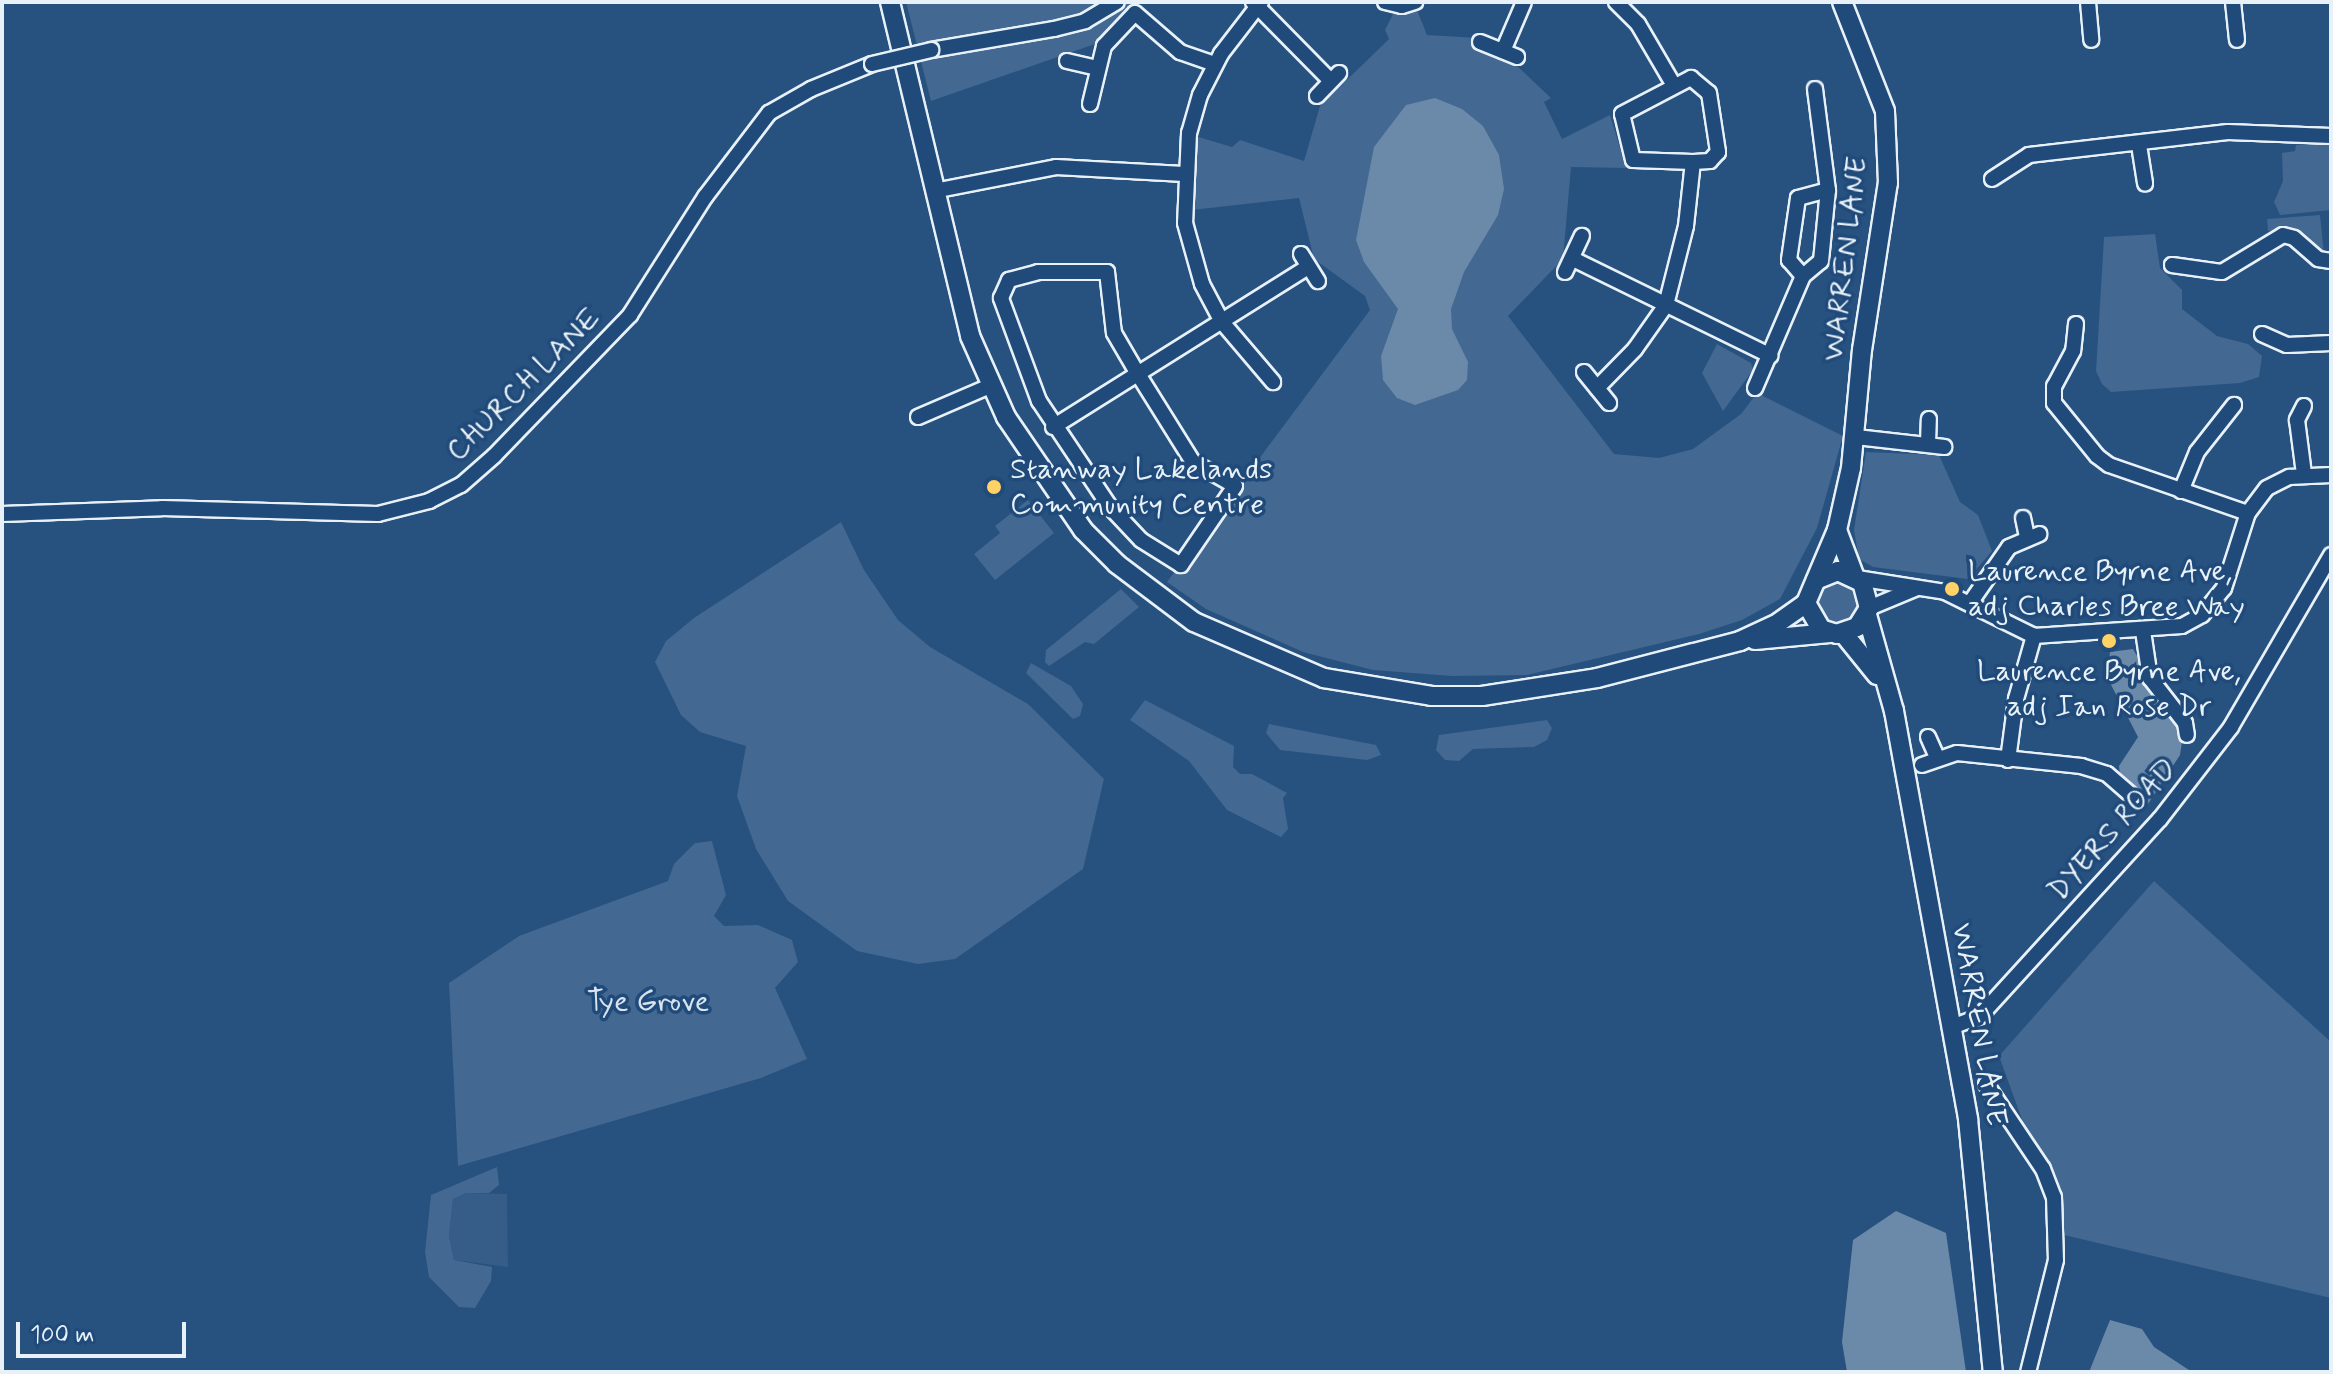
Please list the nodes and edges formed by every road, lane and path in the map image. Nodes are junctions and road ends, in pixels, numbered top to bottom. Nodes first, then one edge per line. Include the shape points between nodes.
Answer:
1 (890, 2) edge
2 (1117, 2) edge
3 (1385, 2) edge
4 (1415, 2) edge
5 (1524, 2) edge
6 (1616, 2) edge
7 (1842, 2) edge
8 (2088, 2) edge
9 (2233, 2) edge
10 (1257, 3) edge
11 (2091, 40) dead end
12 (2237, 40) dead end
13 (1480, 42) dead end
14 (1503, 51) junction
15 (1517, 57) dead end
16 (1067, 61) dead end
17 (1215, 64) junction
18 (1097, 68) junction
19 (1673, 84) junction
20 (1815, 89) dead end
21 (1317, 96) dead end
22 (1090, 104) dead end
23 (2331, 136) edge
24 (2139, 145) junction
25 (1693, 162) junction
26 (1184, 174) junction
27 (1992, 179) dead end
28 (2145, 184) dead end
29 (1828, 190) junction
30 (934, 191) junction
31 (1582, 236) dead end
32 (1573, 259) junction
33 (2331, 261) edge
34 (2172, 265) dead end
35 (1565, 272) dead end
36 (1803, 276) junction
37 (1318, 281) dead end
38 (1666, 305) junction
39 (1222, 322) junction
40 (2076, 324) dead end
41 (2262, 334) dead end
42 (2331, 343) edge
43 (1771, 356) junction
44 (1584, 372) dead end
45 (1138, 374) junction
46 (1273, 382) dead end
47 (990, 386) junction
48 (1597, 388) junction
49 (1755, 388) dead end
50 (1609, 403) dead end
51 (2234, 405) dead end
52 (2304, 406) dead end
53 (918, 417) dead end
54 (1929, 419) dead end
55 (1053, 427) junction
56 (1856, 437) junction
57 (1928, 443) junction
58 (1944, 447) dead end
59 (2304, 474) junction
60 (2331, 475) edge
61 (2181, 491) junction
62 (2248, 513) junction
63 (2, 514) edge
64 (2023, 518) dead end
65 (1837, 530) junction
66 (2331, 555) edge
67 (1856, 576) junction
68 (1816, 580) junction
69 (1917, 588) junction
70 (1806, 603) junction
71 (1970, 603) junction
72 (1868, 611) junction
73 (2143, 631) junction
74 (1837, 633) junction
75 (2034, 636) junction
76 (1740, 641) junction
77 (1888, 691) junction
78 (2187, 735) dead end
79 (1928, 737) dead end
80 (1937, 757) junction
81 (2008, 760) junction
82 (1922, 765) dead end
83 (2132, 796) dead end
84 (1952, 1027) junction
85 (1986, 1084) dead end
86 (1993, 1372) edge
87 (2028, 1372) edge

1 - 30 street
2 - 63 street, CHURCH LANE, bridge via 1085,21 1054,29 872,64 769,113 705,197 630,315 494,456 450,490 378,514 162,508
3 - 4 street
5 - 14 street
6 - 19 street via 1638,24
7 - 56 street, WARREN LANE via 1880,91 1889,141
8 - 11 street
9 - 12 street
10 - 17 street
10 - 21 street via 1334,76
13 - 14 street
14 - 15 street
16 - 18 street
17 - 18 street via 1180,52 1135,13 1104,46
17 - 26 street via 1189,133
18 - 22 street
19 - 25 street via 1696,79 1709,93 1718,152 1710,161
19 - 25 street via 1632,105 1622,114 1621,125 1633,160
20 - 29 street
23 - 24 street via 2228,132
24 - 27 street via 2029,155 2011,174
24 - 28 street
25 - 38 street via 1686,226
26 - 30 street via 1056,167
26 - 39 street via 1191,250
29 - 36 street via 1821,261
29 - 36 street via 1798,198 1789,260
30 - 47 street via 970,336
31 - 32 street
32 - 35 street
32 - 38 street
33 - 34 street via 2318,259 2283,235 2222,272
36 - 43 street
37 - 39 street via 1305,260
38 - 43 street
38 - 48 street via 1635,349
39 - 45 street
39 - 46 street
40 - 61 street via 2073,351 2054,386 2060,416 2109,465
41 - 42 street via 2287,345
43 - 49 street
44 - 48 street
45 - 55 street
45 - 55 street via 1114,333 1107,272 1038,272 1009,280 1002,288 1004,311
45 - 55 street via 1193,462 1235,486 1181,565 1141,540 1110,507
47 - 53 street
47 - 76 street via 1052,492 1117,564 1194,622 1309,673 1372,688 1482,696 1597,678
48 - 50 street
51 - 61 street via 2197,452
52 - 59 street via 2297,420
54 - 57 street
56 - 57 street
56 - 65 street, WARREN LANE
57 - 58 street
59 - 60 street
59 - 62 street via 2267,488
61 - 62 street
62 - 73 street via 2232,569 2211,607 2182,626
64 - 71 street via 2033,536 2003,553
65 - 67 street, WARREN LANE
65 - 68 street, WARREN LANE
66 - 84 street, DYERS ROAD via 2231,727 2197,773 1980,1016
67 - 68 street via 1838,571
67 - 69 street
67 - 72 street, WARREN LANE via 1866,588
68 - 70 street, WARREN LANE
69 - 71 street
69 - 72 street
70 - 74 street, WARREN LANE via 1813,622
70 - 76 street
71 - 75 street
72 - 74 street
72 - 77 street, WARREN LANE
73 - 75 street
73 - 78 street via 2150,678 2185,723
74 - 76 street
74 - 77 street, WARREN LANE
75 - 81 street via 2016,699
77 - 84 street, WARREN LANE
79 - 80 street
80 - 81 street via 1957,753
80 - 82 street
81 - 83 street via 2090,768 2107,774
84 - 86 street, WARREN LANE via 1978,1195
85 - 87 street via 2043,1169 2054,1197 2056,1260

